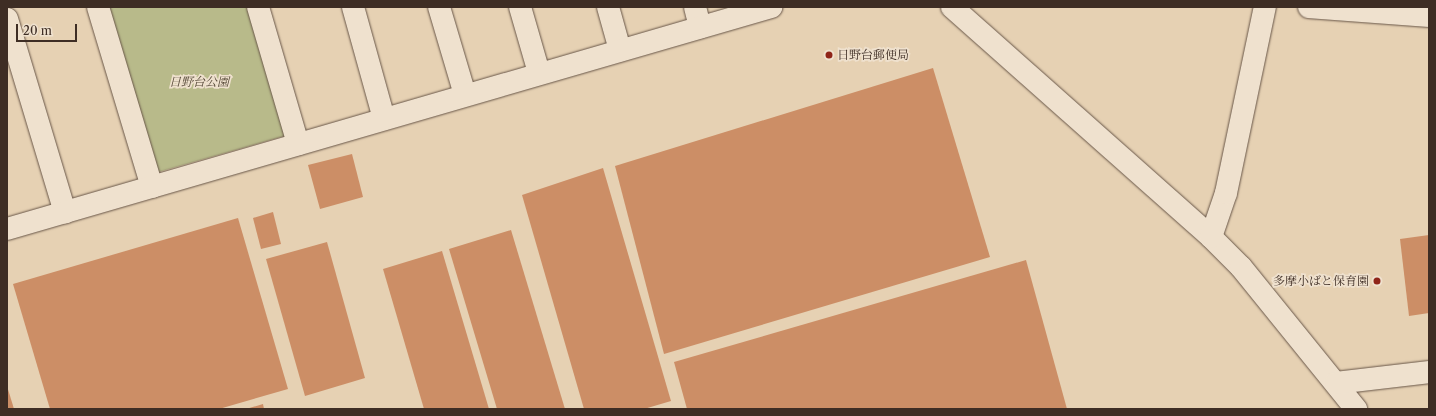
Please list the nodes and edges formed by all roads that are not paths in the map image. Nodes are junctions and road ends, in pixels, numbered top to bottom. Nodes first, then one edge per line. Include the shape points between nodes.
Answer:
1 (98, 7) edge
2 (258, 7) edge
3 (353, 7) edge
4 (439, 7) edge
5 (520, 7) edge
6 (608, 7) edge
7 (771, 7) edge
8 (952, 7) edge
9 (1266, 7) edge
10 (1309, 7) edge
11 (1429, 16) edge
12 (697, 17) edge
13 (7, 19) edge
14 (620, 50) junction
15 (539, 73) junction
16 (465, 95) junction
17 (384, 119) junction
18 (298, 144) junction
19 (152, 187) junction
20 (65, 212) junction
21 (7, 229) edge
22 (1211, 237) junction
23 (1429, 372) edge
24 (1336, 383) junction
25 (1356, 409) edge

1 - 19 street
2 - 18 street
3 - 17 street
4 - 16 street
5 - 15 street
6 - 14 street
7 - 12 street
8 - 22 street
9 - 22 street via 1226,193
10 - 11 street
12 - 14 street
13 - 20 street
14 - 15 street
15 - 16 street
16 - 17 street
17 - 18 street
18 - 19 street
19 - 20 street
20 - 21 street
22 - 24 street via 1241,267
23 - 24 street
24 - 25 street

